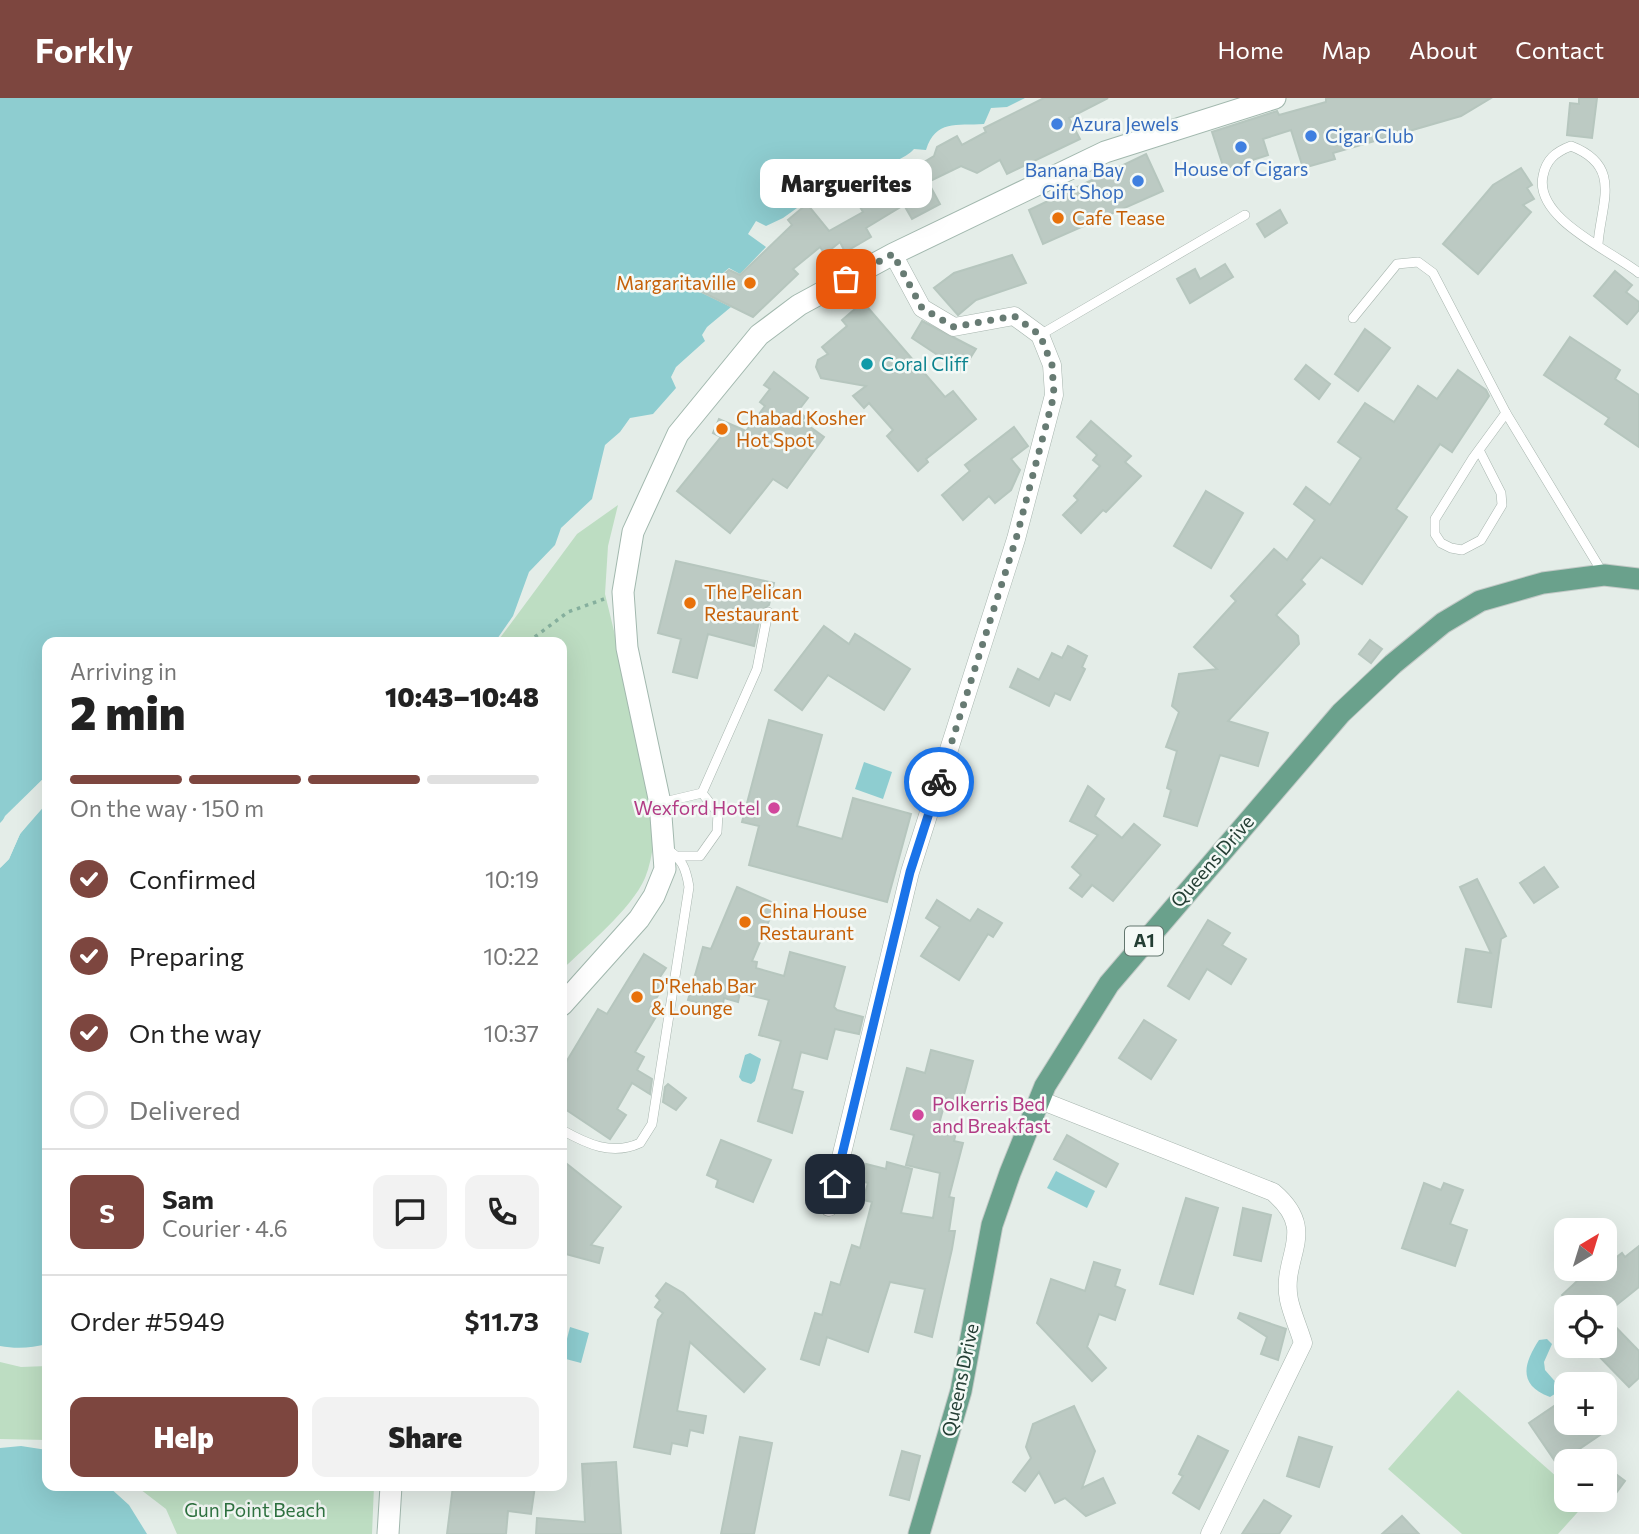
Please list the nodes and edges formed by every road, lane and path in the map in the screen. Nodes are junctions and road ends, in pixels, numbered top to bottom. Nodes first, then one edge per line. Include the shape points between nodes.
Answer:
1 (1275, 98) edge
2 (1245, 215) dead end
3 (1598, 244) junction
4 (893, 254) junction
5 (1639, 273) edge
6 (1353, 318) dead end
7 (1040, 335) junction
8 (1506, 412) junction
9 (1479, 450) junction
10 (1604, 575) junction
11 (1639, 579) edge
12 (623, 592) junction
13 (768, 612) dead end
14 (535, 637) edge
15 (702, 793) junction
16 (660, 803) junction
17 (671, 851) junction
18 (567, 1000) edge
19 (1040, 1100) junction
20 (567, 1132) edge
21 (829, 1207) dead end
22 (390, 1491) edge
23 (388, 1534) edge
24 (919, 1534) edge
25 (1210, 1534) edge

1 - 4 main road via 1105,152
2 - 7 lane
3 - 3 lane via 1605,177 1585,152 1571,146 1557,152 1545,166 1541,184 1557,215
3 - 5 lane
4 - 7 street via 922,308 954,327 1014,316
4 - 12 main road via 799,305 759,335 678,434 633,532
6 - 8 lane via 1397,264 1418,262 1433,273
7 - 21 street via 1052,365 1054,395 1016,539 910,872
8 - 9 lane
8 - 10 lane
9 - 9 lane via 1435,519 1434,534 1451,548 1462,550 1481,540 1502,505 1501,493
10 - 11 main road, Queens Drive / A1
10 - 19 main road, Queens Drive / A1 via 1543,583 1480,601 1443,623 1374,682 1223,848 1109,984 1060,1058
12 - 14 path via 568,612
12 - 16 main road via 627,648
13 - 15 lane via 757,669
15 - 16 lane
15 - 17 lane via 718,813 717,832 700,856
16 - 17 main road
17 - 18 main road via 654,896 617,946
17 - 20 lane via 687,870 689,887 652,1124 640,1143 612,1150
19 - 24 main road, Queens Drive / A1 via 992,1225 961,1391
19 - 25 street via 1273,1192 1286,1202 1298,1229 1288,1299 1303,1343
22 - 23 main road

